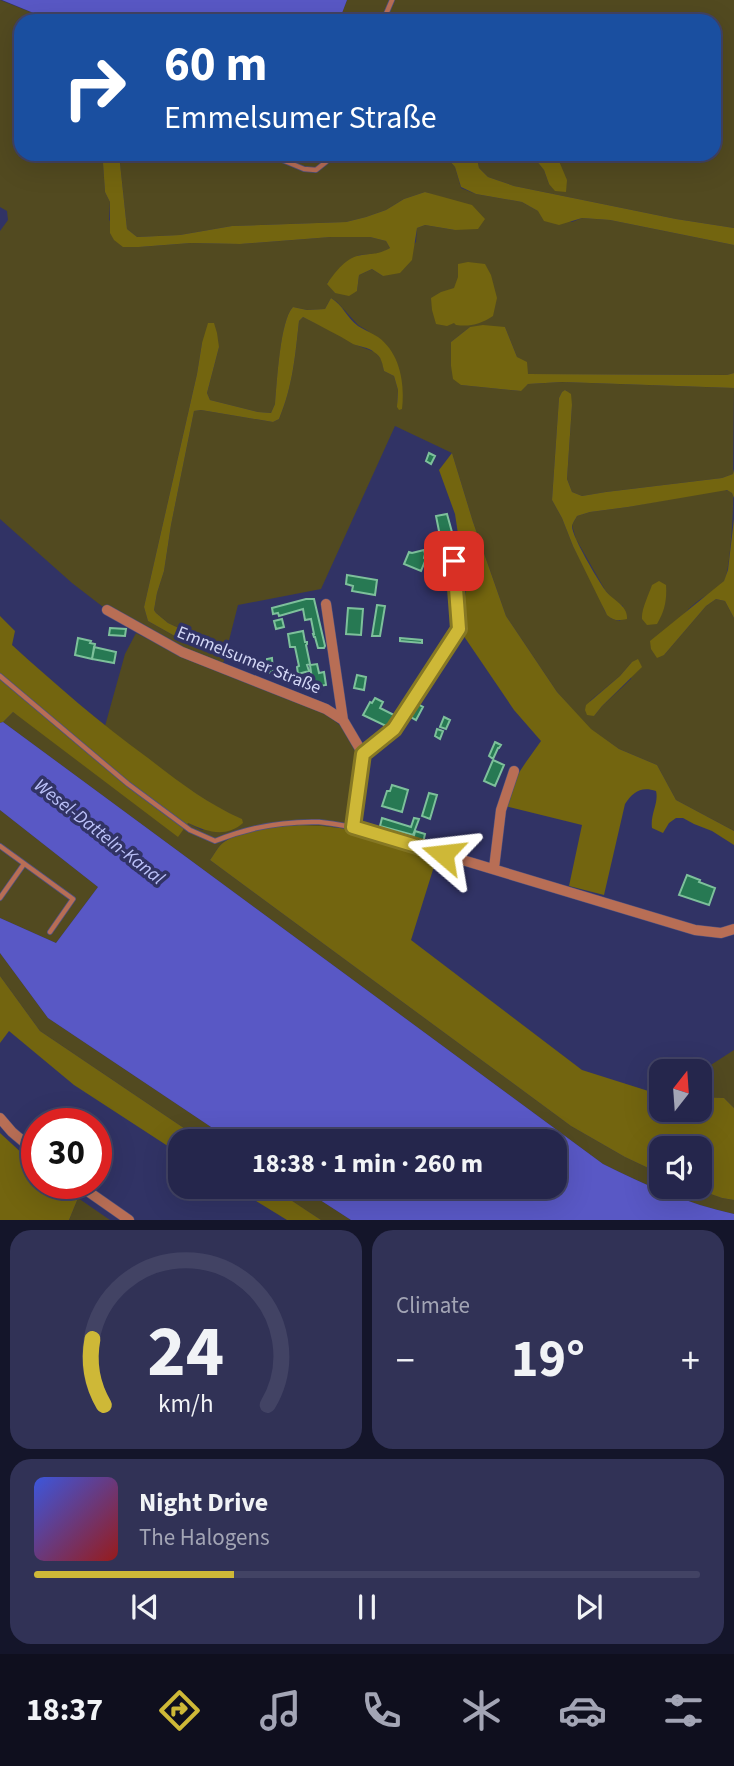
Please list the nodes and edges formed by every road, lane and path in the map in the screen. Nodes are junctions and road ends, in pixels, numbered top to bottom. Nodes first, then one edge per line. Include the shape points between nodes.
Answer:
1 (285, 161) edge
2 (326, 161) edge
3 (454, 561) dead end
4 (326, 604) dead end
5 (107, 610) dead end
6 (0, 676) edge
7 (342, 720) junction
8 (363, 754) junction
9 (514, 771) dead end
10 (353, 827) junction
11 (0, 846) edge
12 (24, 864) junction
13 (494, 868) junction
14 (0, 898) edge
15 (734, 929) edge
16 (50, 932) dead end
17 (0, 1118) edge
18 (21, 1140) edge
19 (99, 1199) edge
20 (130, 1220) edge

1 - 2 lane via 316,170
3 - 8 street via 459,629 394,729
4 - 7 street, Emmelsumer Straße
5 - 7 street, Emmelsumer Straße via 182,652 326,709
6 - 10 lane via 128,784 190,830 215,841 280,824 318,822
7 - 8 street, Emmelsumer Straße
8 - 10 street
9 - 13 street via 501,810
10 - 13 street
11 - 12 lane
12 - 14 lane
12 - 16 lane via 73,899
13 - 15 street via 695,930 721,933
17 - 18 street
19 - 20 street

